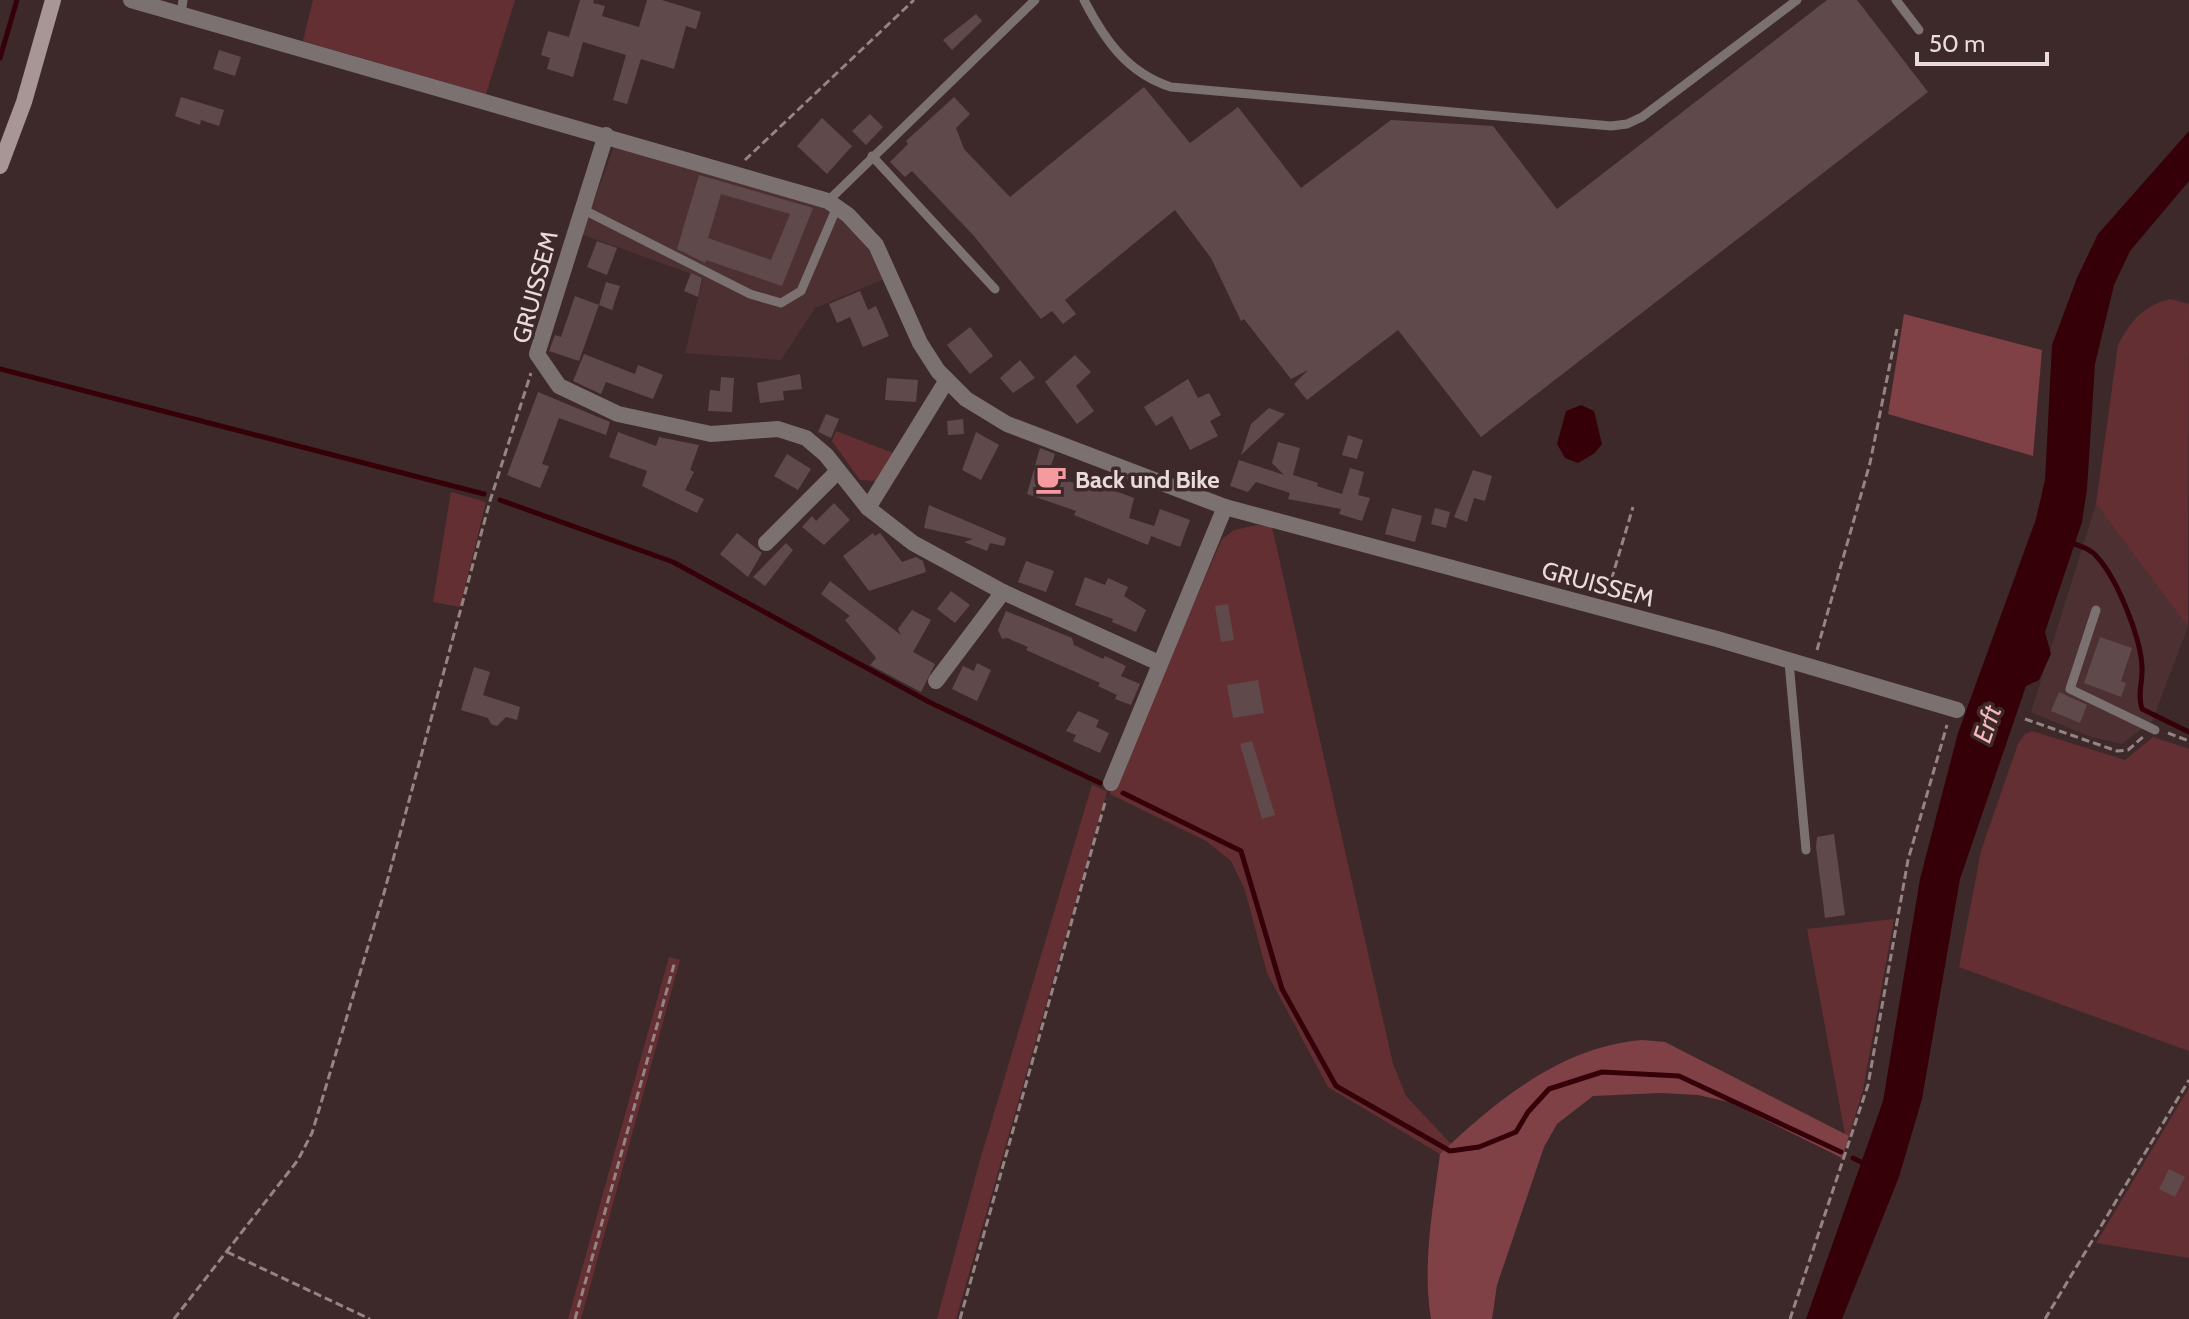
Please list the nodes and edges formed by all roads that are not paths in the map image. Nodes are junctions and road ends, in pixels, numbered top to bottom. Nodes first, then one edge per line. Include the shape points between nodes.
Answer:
1 (53, 0) edge
2 (131, 0) edge
3 (1035, 0) edge
4 (1084, 0) edge
5 (1797, 0) edge
6 (1896, 0) edge
7 (182, 7) edge
8 (1919, 30) dead end
9 (606, 135) junction
10 (872, 156) junction
11 (0, 166) edge
12 (832, 204) junction
13 (582, 209) junction
14 (995, 289) dead end
15 (947, 380) junction
16 (838, 471) junction
17 (1225, 507) junction
18 (868, 508) junction
19 (766, 543) dead end
20 (1003, 592) junction
21 (2096, 610) dead end
22 (1789, 662) junction
23 (1159, 663) junction
24 (936, 681) dead end
25 (1953, 709) road end
26 (2155, 730) road end
27 (1111, 783) road end
28 (1806, 850) dead end

1 - 11 main road
2 - 7 street, GRUISSEM
3 - 10 lane
4 - 5 lane via 1119,54 1149,78 1171,87 1611,126 1642,117
6 - 8 lane
7 - 9 street, GRUISSEM
9 - 12 street, GRUISSEM
9 - 13 street, GRUISSEM
10 - 12 lane
10 - 14 lane
12 - 13 lane via 801,291 781,303 750,294
12 - 15 street, GRUISSEM via 876,245 920,343
13 - 16 street, GRUISSEM via 537,354 559,386 591,404 697,433 793,433 816,445
15 - 17 street, GRUISSEM via 973,405 1007,424
15 - 18 street
16 - 18 street, GRUISSEM
16 - 19 street
17 - 22 street, GRUISSEM
17 - 23 street
18 - 20 street, GRUISSEM via 913,543
20 - 23 street, GRUISSEM
20 - 24 street
21 - 26 lane via 2070,689
22 - 25 street, GRUISSEM
22 - 28 lane
23 - 27 street

